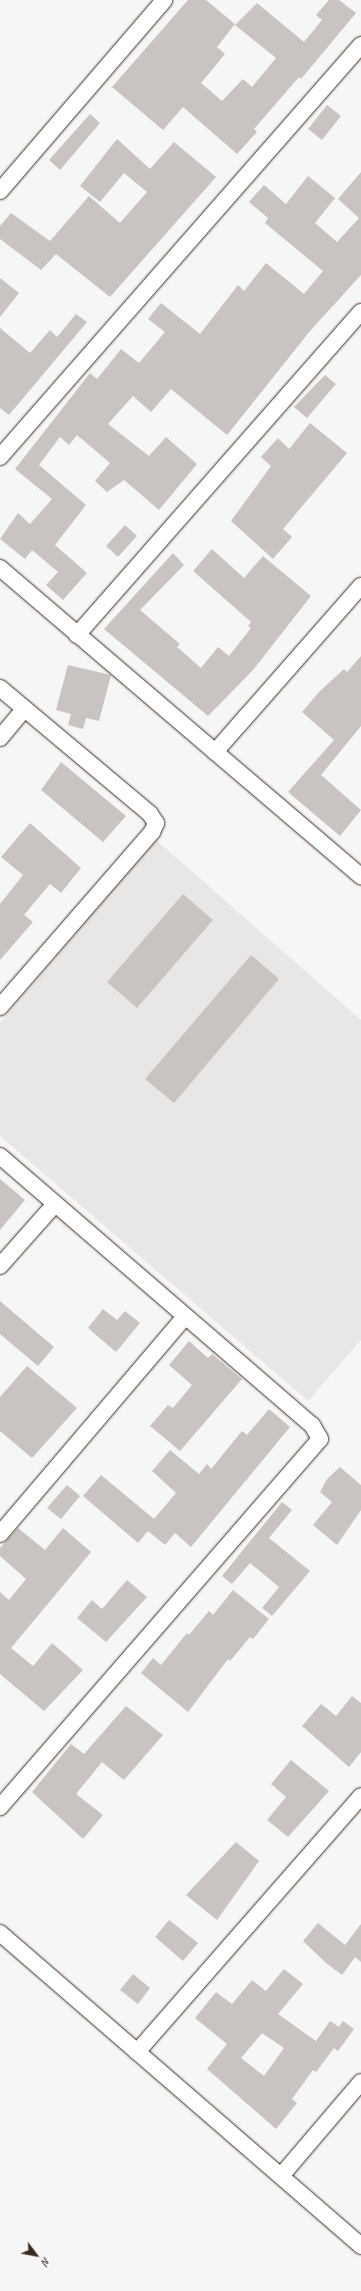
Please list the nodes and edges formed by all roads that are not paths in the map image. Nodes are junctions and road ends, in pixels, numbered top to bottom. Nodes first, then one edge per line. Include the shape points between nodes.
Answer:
1 (164, 0) edge
2 (361, 45) edge
3 (0, 191) edge
4 (361, 312) edge
5 (0, 457) edge
6 (0, 568) edge
7 (361, 586) edge
8 (77, 636) junction
9 (0, 688) edge
10 (24, 709) junction
11 (0, 738) edge
12 (215, 752) junction
13 (358, 868) edge
14 (0, 1008) edge
15 (0, 1156) edge
16 (55, 1204) junction
17 (0, 1266) edge
18 (184, 1318) junction
19 (0, 1534) edge
20 (361, 1796) edge
21 (0, 1807) edge
22 (0, 1933) edge
23 (138, 2052) junction
24 (361, 2082) edge
25 (281, 2176) junction
26 (361, 2246) edge

1 - 3 street
2 - 5 street
4 - 8 street
6 - 8 street
7 - 12 street
8 - 12 street
9 - 10 street
10 - 11 street
10 - 14 street via 150,814 156,823 152,832
12 - 13 street
15 - 16 street
16 - 17 street
16 - 18 street
18 - 19 street
18 - 21 street via 312,1425 320,1439
20 - 23 street
22 - 23 street
23 - 25 street
24 - 25 street
25 - 26 street

